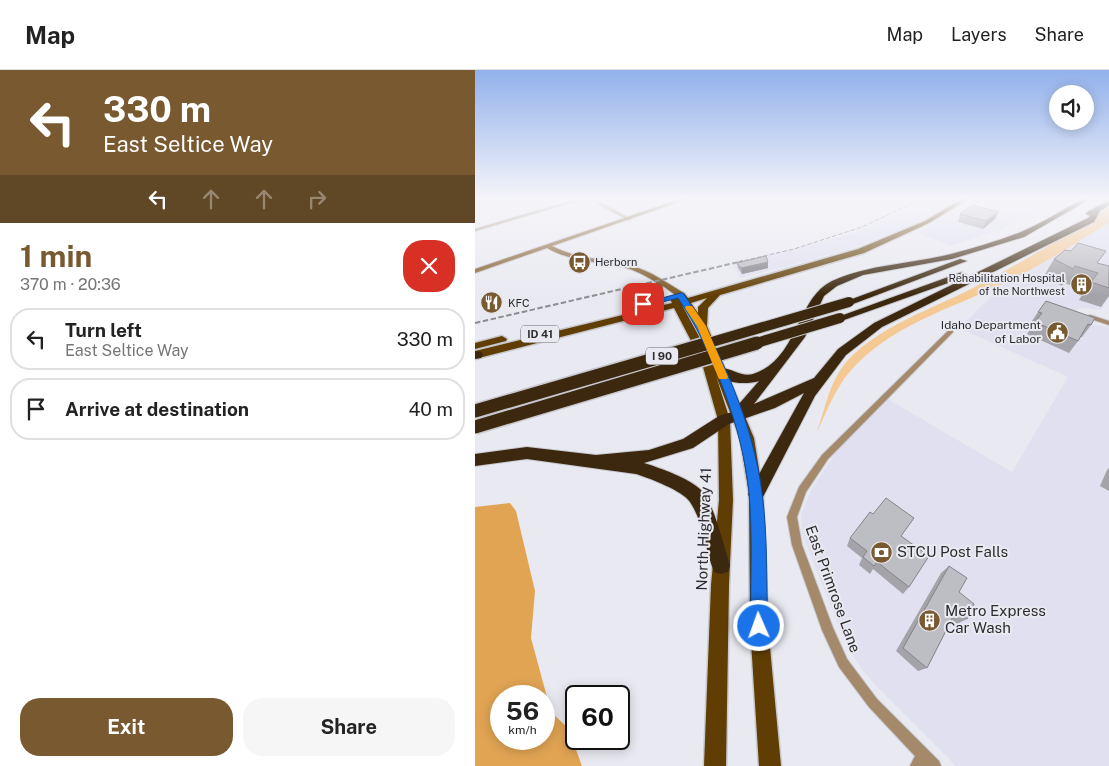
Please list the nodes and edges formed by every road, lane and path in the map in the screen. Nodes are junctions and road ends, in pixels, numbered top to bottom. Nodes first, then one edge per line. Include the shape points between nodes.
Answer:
1 (596, 230) edge
2 (909, 230) edge
3 (1056, 230) edge
4 (1070, 230) edge
5 (1030, 231) joint
6 (549, 247) junction
7 (475, 271) edge
8 (774, 275) junction
9 (659, 282) junction
10 (721, 292) junction
11 (679, 299) junction
12 (646, 308) junction
13 (1090, 317) edge
14 (683, 318) junction
15 (1109, 323) edge
16 (701, 326) junction
17 (951, 331) dead end
18 (475, 353) edge
19 (777, 366) junction
20 (721, 372) junction
21 (818, 380) junction
22 (475, 411) edge
23 (731, 418) junction
24 (475, 427) edge
25 (475, 460) edge
26 (595, 462) junction
27 (756, 494) junction
28 (721, 565) junction
29 (919, 760) edge
30 (715, 766) edge
31 (770, 766) edge
32 (934, 766) edge

1 - 6 street
2 - 8 main road via 877,245
3 - 24 highway, I 90, bridge via 951,280 841,318
4 - 21 highway via 878,325 842,352
5 - 19 highway via 952,256 861,273 834,284 820,294 799,336
5 - 22 highway, I 90, bridge via 949,267 849,302
6 - 7 street
6 - 9 street via 577,259 636,269
8 - 10 main road
8 - 11 main road
9 - 11 street
9 - 12 street via 659,292
10 - 11 main road
10 - 16 main road via 705,304
11 - 12 main road
11 - 14 main road, North Highway 41
11 - 16 main road, North Highway 41
12 - 14 main road via 665,310
12 - 18 main road
12 - 18 main road, ID 41 via 603,314
13 - 15 street
14 - 23 main road, North Highway 41 via 706,360
16 - 20 main road, North Highway 41
17 - 29 street, East Primrose Lane via 825,457 802,490 792,517 796,540 843,663
19 - 20 highway via 754,379 742,381
19 - 23 highway
20 - 23 main road, North Highway 41
21 - 23 highway via 770,404
21 - 27 highway
23 - 26 highway via 688,444 649,456
23 - 27 main road, North Highway 41 via 747,438
23 - 28 main road, North Highway 41
25 - 26 highway via 527,453
26 - 28 highway via 636,466 658,474 695,495 708,521
27 - 31 main road, North Highway 41 via 759,626
28 - 30 main road, North Highway 41
29 - 32 street, East Primrose Lane

